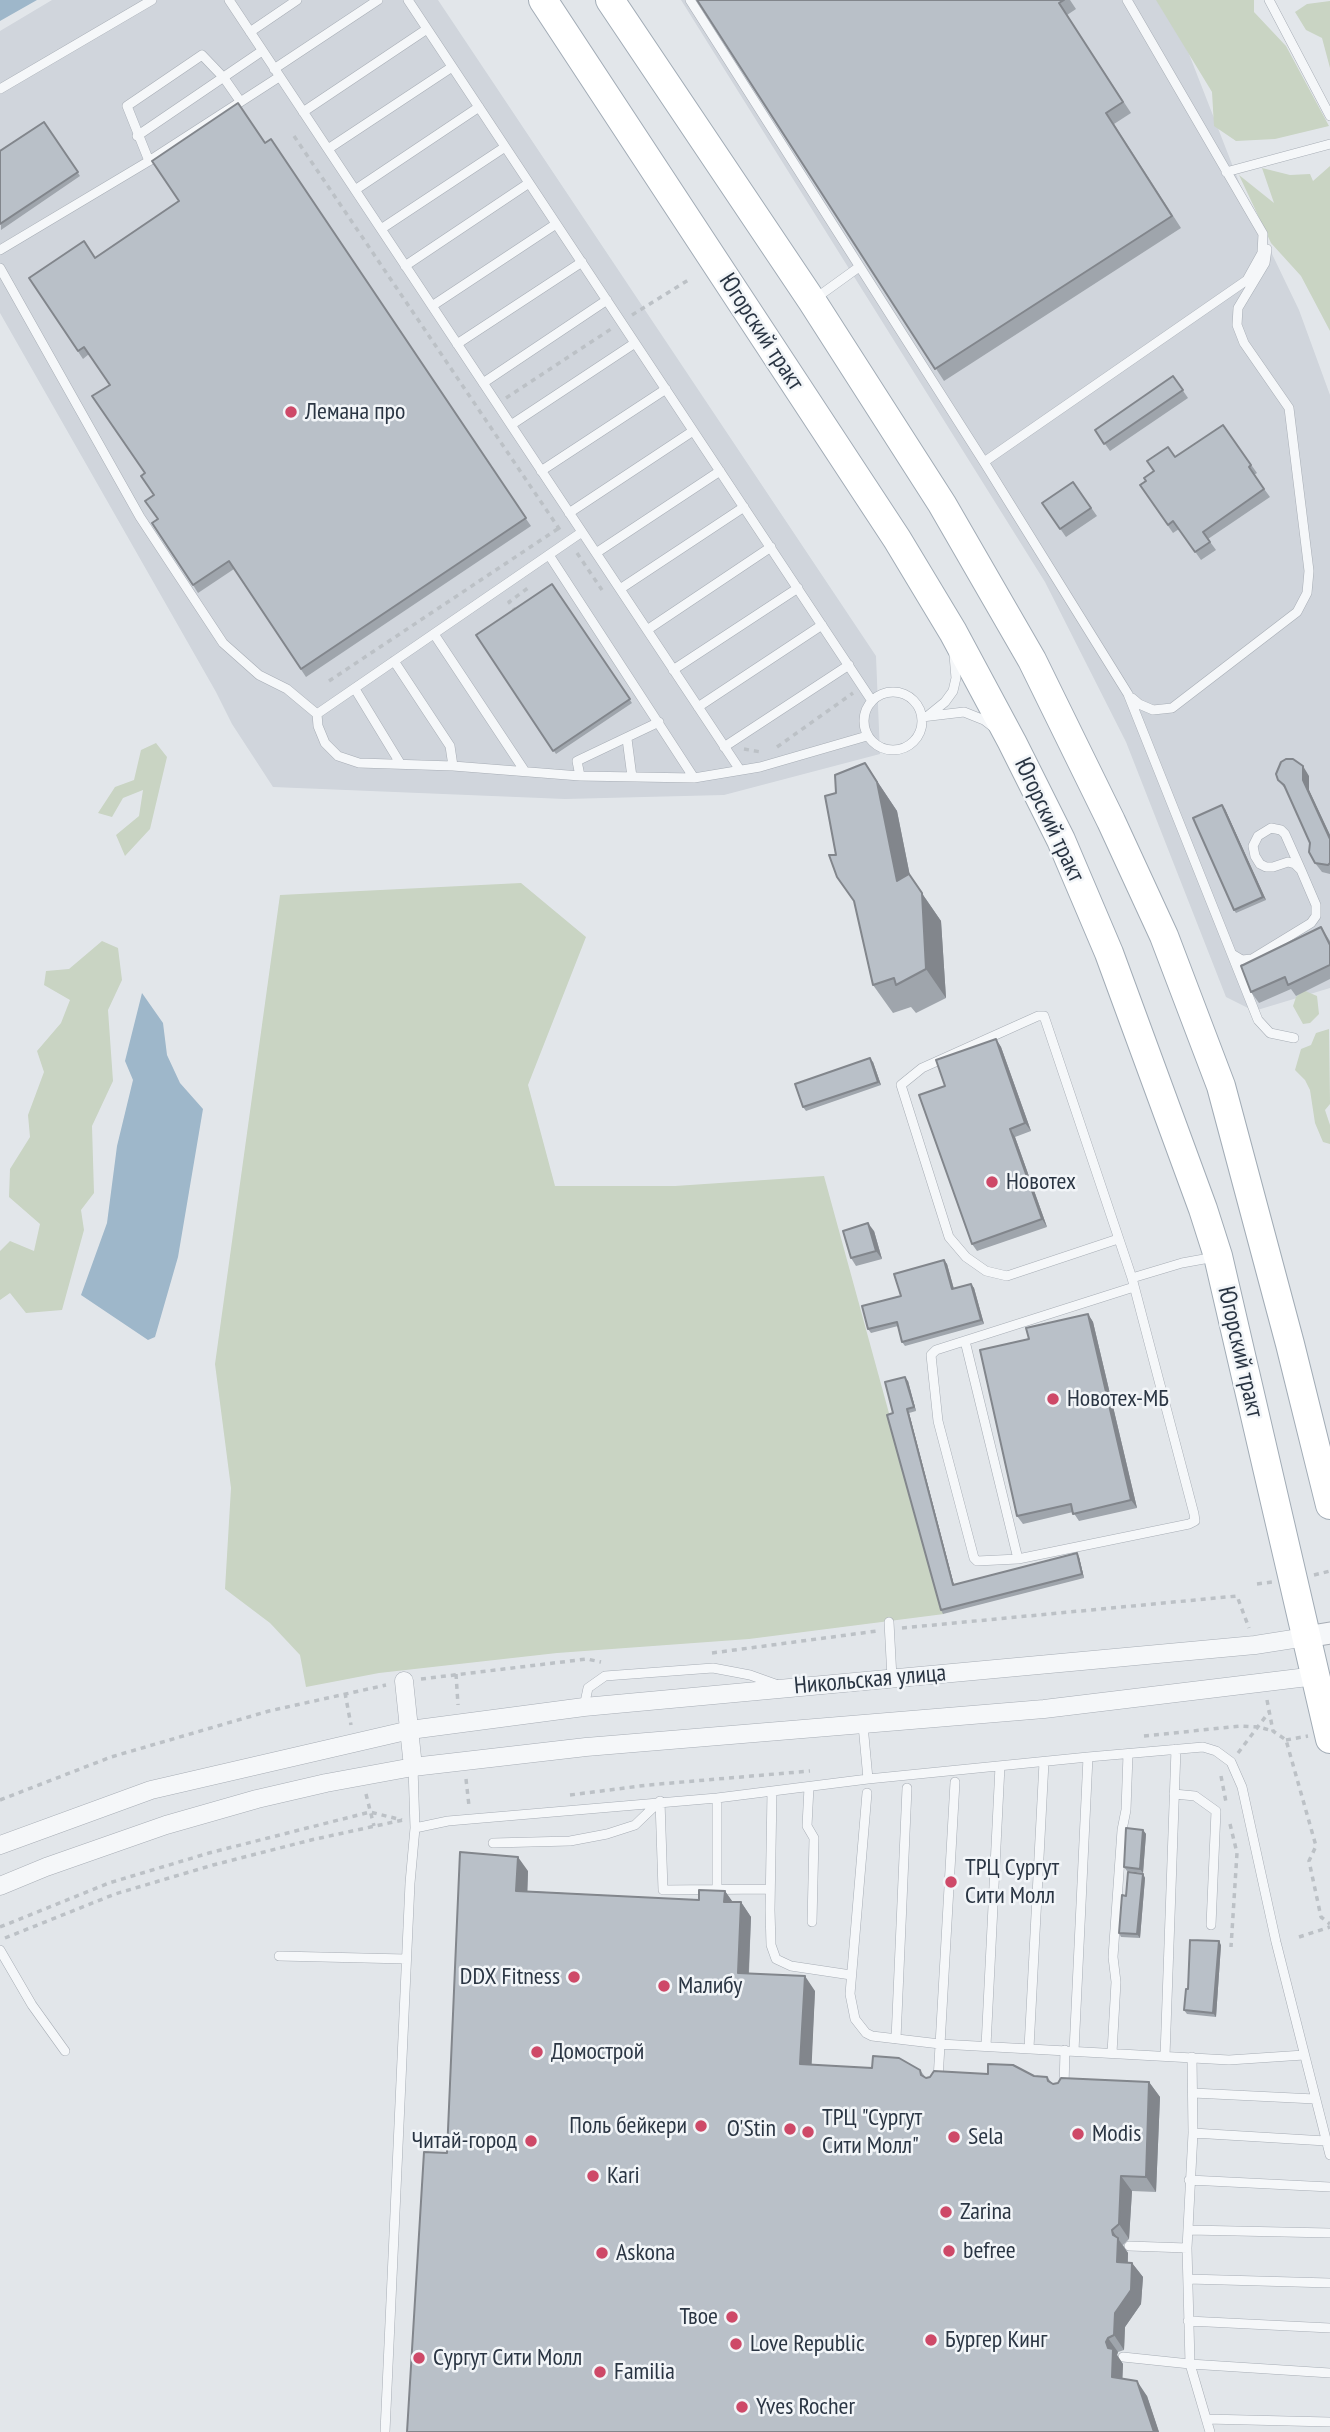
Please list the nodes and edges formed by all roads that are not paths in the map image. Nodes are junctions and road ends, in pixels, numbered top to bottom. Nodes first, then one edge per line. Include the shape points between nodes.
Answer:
1 (152, 0) edge
2 (229, 0) edge
3 (297, 0) edge
4 (378, 0) edge
5 (408, 0) edge
6 (543, 0) edge
7 (610, 0) edge
8 (690, 0) edge
9 (1127, 0) edge
10 (1269, 0) edge
11 (427, 29) junction
12 (250, 32) junction
13 (262, 51) junction
14 (452, 67) junction
15 (277, 73) junction
16 (223, 78) junction
17 (0, 89) edge
18 (240, 101) junction
19 (479, 107) junction
20 (303, 112) junction
21 (1330, 116) edge
22 (137, 136) junction
23 (1330, 144) edge
24 (505, 147) junction
25 (328, 149) junction
26 (149, 161) junction
27 (1226, 172) junction
28 (529, 183) junction
29 (355, 190) junction
30 (556, 224) junction
31 (381, 229) junction
32 (1262, 234) junction
33 (0, 250) edge
34 (582, 262) junction
35 (405, 266) junction
36 (859, 267) junction
37 (0, 268) edge
38 (607, 300) junction
39 (812, 302) junction
40 (432, 306) junction
41 (635, 343) junction
42 (457, 344) junction
43 (482, 383) junction
44 (666, 389) junction
45 (511, 425) junction
46 (693, 431) junction
47 (984, 462) junction
48 (541, 471) junction
49 (720, 471) junction
50 (744, 507) junction
51 (569, 513) junction
52 (582, 532) junction
53 (771, 547) junction
54 (596, 553) junction
55 (549, 555) junction
56 (798, 588) junction
57 (620, 589) junction
58 (822, 625) junction
59 (647, 630) junction
60 (953, 632) junction
61 (434, 634) junction
62 (394, 661) junction
63 (849, 665) junction
64 (673, 670) junction
65 (355, 689) junction
66 (1128, 694) junction
67 (872, 701) junction
68 (698, 707) junction
69 (317, 714) junction
70 (925, 716) junction
71 (659, 722) junction
72 (867, 736) junction
73 (627, 739) junction
74 (1012, 742) junction
75 (724, 747) junction
76 (400, 763) junction
77 (453, 766) junction
78 (524, 770) junction
79 (740, 770) junction
80 (580, 776) junction
81 (632, 776) junction
82 (694, 779) junction
83 (1301, 870) junction
84 (1232, 954) junction
85 (1294, 1038) dead end
86 (1118, 1239) junction
87 (1218, 1256) junction
88 (1133, 1283) junction
89 (965, 1341) junction
90 (1330, 1505) edge
91 (1018, 1559) junction
92 (889, 1622) dead end
93 (1318, 1635) edge
94 (1323, 1675) edge
95 (892, 1678) junction
96 (404, 1681) dead end
97 (786, 1688) junction
98 (584, 1707) junction
99 (863, 1725) junction
100 (410, 1730) junction
101 (1330, 1739) edge
102 (1175, 1749) junction
103 (1128, 1754) junction
104 (1088, 1757) junction
105 (1044, 1762) junction
106 (1000, 1766) junction
107 (413, 1767) junction
108 (868, 1779) junction
109 (955, 1782) dead end
110 (808, 1787) junction
111 (907, 1788) dead end
112 (772, 1791) junction
113 (867, 1793) dead end
114 (1174, 1794) junction
115 (717, 1798) junction
116 (660, 1801) junction
117 (415, 1828) junction
118 (493, 1843) dead end
119 (0, 1845) edge
120 (0, 1886) edge
121 (717, 1889) junction
122 (770, 1889) junction
123 (812, 1922) dead end
124 (1212, 1925) dead end
125 (0, 1950) edge
126 (279, 1956) dead end
127 (406, 1959) junction
128 (850, 1975) junction
129 (897, 2039) junction
130 (940, 2044) junction
131 (986, 2046) junction
132 (1029, 2048) junction
133 (65, 2051) dead end
134 (1069, 2051) junction
135 (1112, 2053) junction
136 (1165, 2056) junction
137 (1304, 2056) junction
138 (1192, 2057) junction
139 (937, 2085) edge
140 (1063, 2092) edge
141 (1193, 2093) junction
142 (1315, 2099) junction
143 (1193, 2133) junction
144 (1326, 2141) junction
145 (1330, 2155) edge
146 (1189, 2180) junction
147 (1330, 2187) edge
148 (1189, 2230) junction
149 (1330, 2234) edge
150 (1129, 2246) dead end
151 (1187, 2248) junction
152 (1188, 2279) junction
153 (1330, 2283) edge
154 (1188, 2321) junction
155 (1330, 2328) edge
156 (1124, 2357) dead end
157 (1190, 2364) junction
158 (1330, 2373) edge
159 (1206, 2419) junction
160 (1330, 2422) edge
161 (385, 2432) edge
162 (1210, 2432) edge

1 - 17 lane
2 - 12 lane
3 - 12 lane
4 - 15 lane
5 - 11 lane
6 - 60 main road, Югорский тракт via 897,539
7 - 39 main road, Югорский тракт
8 - 36 lane
9 - 27 lane
10 - 21 lane
11 - 14 lane
11 - 20 lane
12 - 13 lane
13 - 15 lane
13 - 16 lane
14 - 19 lane
14 - 25 lane
15 - 18 lane
15 - 20 lane
16 - 18 lane
16 - 22 lane
16 - 22 lane via 202,55 127,106
18 - 26 lane
19 - 24 lane
19 - 29 lane
20 - 25 lane
22 - 26 lane
23 - 27 lane
24 - 28 lane
24 - 31 lane
25 - 29 lane
26 - 33 lane
27 - 32 lane
28 - 30 lane
28 - 35 lane
29 - 31 lane
30 - 34 lane
30 - 40 lane
31 - 35 lane
32 - 47 lane via 1262,253 1247,280
32 - 66 lane via 1267,248 1265,263 1238,308 1237,325 1244,343 1289,408 1309,572 1307,593 1297,612 1172,708 1153,710
34 - 38 lane
34 - 42 lane
35 - 40 lane
36 - 39 lane
36 - 47 lane
37 - 69 lane via 141,517 223,643 259,675 287,689
38 - 41 lane
38 - 43 lane
39 - 90 main road, Югорский тракт via 942,504 1032,660 1164,936 1221,1086
40 - 42 lane
41 - 44 lane
41 - 45 lane
42 - 43 lane
43 - 45 lane
44 - 46 lane
44 - 48 lane
45 - 48 lane
46 - 49 lane
46 - 51 lane
47 - 66 lane
48 - 51 lane
49 - 50 lane
49 - 54 lane
50 - 53 lane
50 - 57 lane
51 - 52 lane
52 - 54 lane
52 - 55 lane
53 - 56 lane
53 - 59 lane
54 - 57 lane
55 - 61 lane
55 - 71 lane
56 - 58 lane
56 - 64 lane
57 - 59 lane
58 - 63 lane
58 - 68 lane
59 - 64 lane
60 - 70 lane via 953,691
60 - 74 main road, Югорский тракт
61 - 62 lane
61 - 78 lane
62 - 65 lane
62 - 77 lane via 450,746
63 - 67 lane
63 - 75 lane
64 - 68 lane
65 - 69 lane
65 - 76 lane
66 - 84 lane
67 - 70 lane via 887,693 905,695
67 - 72 lane via 863,718
68 - 75 lane
69 - 76 lane via 325,743 338,756 359,763
70 - 72 lane via 914,741 898,750 880,748
70 - 74 lane via 976,715
71 - 73 lane
71 - 82 lane
72 - 79 lane
73 - 80 lane via 577,761
73 - 81 lane
74 - 87 main road, Югорский тракт via 1109,953
75 - 79 lane
76 - 77 lane
77 - 78 lane
78 - 80 lane
79 - 82 lane
80 - 81 lane
81 - 82 lane
83 - 83 lane via 1280,830 1271,828 1258,836 1254,846 1260,864 1273,867 1288,862
83 - 84 lane via 1315,905 1311,923 1252,959
84 - 85 lane via 1264,1029
86 - 86 lane via 1007,1276 976,1264 949,1237 901,1085 922,1068 1044,1016
86 - 88 lane
87 - 88 lane via 1182,1263
87 - 93 main road, Югорский тракт
88 - 89 lane
88 - 91 lane via 1195,1521
89 - 91 lane
89 - 91 lane via 931,1355 938,1421 974,1558 982,1562
92 - 95 lane
93 - 94 main road, Югорский тракт
93 - 95 street, Никольская улица via 1255,1645
94 - 99 street, Никольская улица via 1044,1709
94 - 101 main road, Югорский тракт
95 - 97 street, Никольская улица
96 - 100 street
97 - 98 street, Никольская улица
97 - 98 lane via 713,1668 605,1676 588,1688
98 - 100 street, Никольская улица
99 - 107 street, Никольская улица via 586,1747
99 - 108 lane
100 - 107 street
100 - 119 street, Никольская улица via 151,1790
102 - 103 lane
102 - 114 lane
102 - 137 lane via 1216,1751 1231,1762 1242,1787
103 - 104 lane
103 - 135 lane via 1113,1956
104 - 105 lane
104 - 134 lane
105 - 106 lane
105 - 132 lane
106 - 108 lane
106 - 131 lane
107 - 117 lane
107 - 120 street, Никольская улица via 257,1798 166,1825
108 - 110 lane
109 - 130 lane
110 - 112 lane
110 - 123 lane via 807,1826 814,1838
111 - 129 lane
112 - 115 lane
112 - 122 lane
113 - 128 lane
114 - 124 lane via 1195,1796 1216,1811
114 - 136 lane
115 - 116 lane
115 - 121 lane
116 - 117 lane
116 - 118 lane via 635,1825 607,1834 569,1841
116 - 121 lane via 663,1890
117 - 127 lane
121 - 122 lane
122 - 128 lane via 771,1945 776,1959 791,1966
125 - 133 lane
126 - 127 lane
127 - 161 lane
128 - 129 lane via 850,1994 860,2026 872,2036
129 - 130 lane
130 - 131 lane
130 - 139 lane
131 - 132 lane
132 - 134 lane
134 - 135 lane
134 - 140 lane
135 - 136 lane
136 - 138 lane
137 - 138 lane
137 - 142 lane
138 - 141 lane
141 - 142 lane
141 - 143 lane
142 - 144 lane
143 - 144 lane
143 - 146 lane
144 - 145 lane
146 - 147 lane
146 - 148 lane
148 - 149 lane
148 - 151 lane
150 - 151 lane
151 - 152 lane
152 - 153 lane
152 - 154 lane
154 - 155 lane
154 - 157 lane
156 - 157 lane
157 - 158 lane
157 - 159 lane
159 - 160 lane
159 - 162 lane

